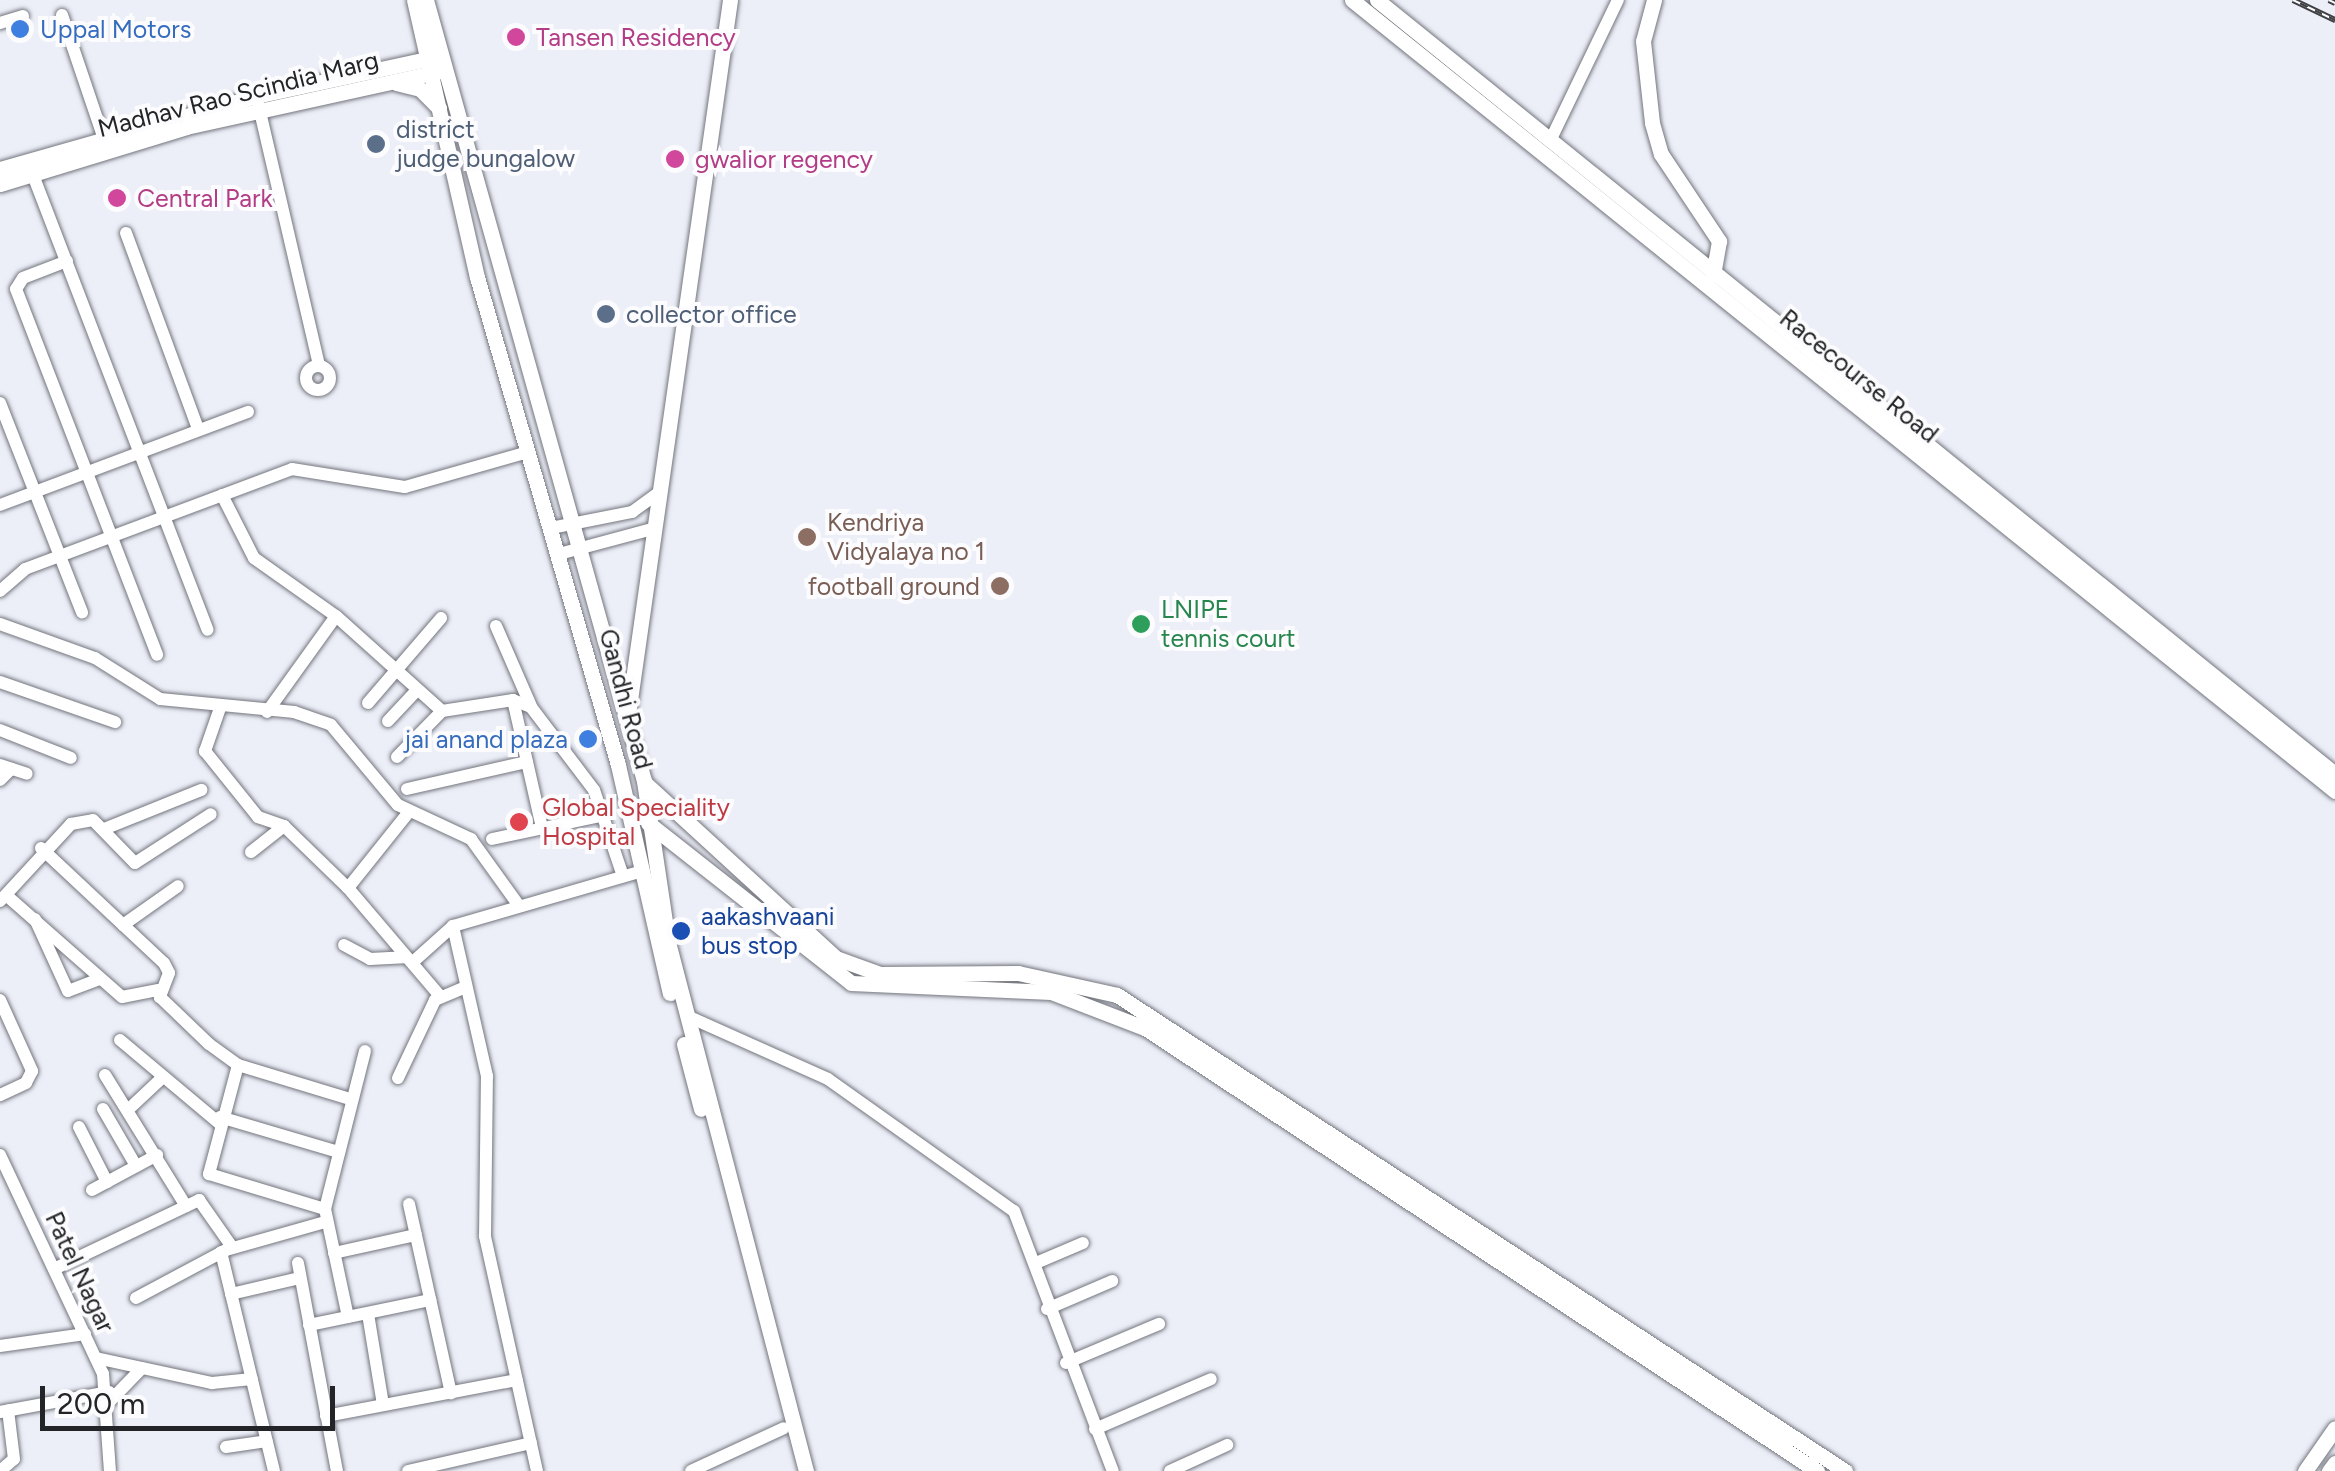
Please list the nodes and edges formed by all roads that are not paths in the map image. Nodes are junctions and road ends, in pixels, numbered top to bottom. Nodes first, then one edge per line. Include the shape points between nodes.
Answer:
1 (414, 0) edge
2 (426, 0) edge
3 (730, 0) edge
4 (1352, 0) edge
5 (1377, 0) edge
6 (1618, 0) edge
7 (1654, 0) edge
8 (62, 14) dead end
9 (23, 16) dead end
10 (0, 23) edge
11 (437, 64) junction
12 (390, 82) junction
13 (258, 103) junction
14 (442, 111) junction
15 (106, 144) junction
16 (1548, 145) junction
17 (1, 173) edge
18 (32, 174) junction
19 (126, 233) dead end
20 (67, 261) junction
21 (1713, 274) junction
22 (319, 365) dead end
23 (0, 403) edge
24 (248, 412) dead end
25 (198, 429) junction
26 (6, 438) edge
27 (141, 450) junction
28 (528, 452) junction
29 (88, 470) junction
30 (33, 492) junction
31 (657, 494) junction
32 (222, 496) junction
33 (0, 504) edge
34 (166, 516) junction
35 (571, 522) junction
36 (551, 528) junction
37 (652, 529) junction
38 (113, 536) junction
39 (580, 547) junction
40 (559, 554) junction
41 (60, 556) junction
42 (0, 591) edge
43 (82, 612) dead end
44 (336, 616) junction
45 (441, 618) dead end
46 (0, 624) edge
47 (496, 626) dead end
48 (208, 630) dead end
49 (158, 654) dead end
50 (396, 671) junction
51 (0, 682) edge
52 (417, 690) junction
53 (512, 700) junction
54 (368, 703) dead end
55 (531, 707) junction
56 (220, 708) junction
57 (267, 712) junction
58 (442, 712) junction
59 (388, 721) dead end
60 (627, 721) junction
61 (115, 722) dead end
62 (0, 730) edge
63 (71, 758) dead end
64 (397, 758) dead end
65 (527, 762) junction
66 (618, 765) junction
67 (6, 767) edge
68 (27, 774) dead end
69 (2335, 774) edge
70 (0, 780) edge
71 (644, 781) junction
72 (201, 790) dead end
73 (407, 790) dead end
74 (2335, 791) edge
75 (630, 811) junction
76 (408, 813) junction
77 (211, 814) dead end
78 (605, 815) junction
79 (284, 826) junction
80 (542, 828) junction
81 (654, 828) junction
82 (104, 829) junction
83 (492, 839) dead end
84 (41, 848) junction
85 (252, 852) dead end
86 (631, 874) junction
87 (178, 886) dead end
88 (348, 888) junction
89 (4, 892) edge
90 (516, 903) junction
91 (35, 919) junction
92 (123, 925) junction
93 (453, 926) junction
94 (344, 946) dead end
95 (409, 959) junction
96 (100, 979) junction
97 (466, 987) junction
98 (158, 990) junction
99 (440, 996) junction
100 (0, 1000) edge
101 (687, 1016) junction
102 (120, 1040) dead end
103 (365, 1051) dead end
104 (238, 1065) junction
105 (105, 1075) dead end
106 (164, 1076) junction
107 (398, 1078) dead end
108 (0, 1095) edge
109 (350, 1099) junction
110 (130, 1107) junction
111 (102, 1109) dead end
112 (220, 1120) junction
113 (79, 1127) dead end
114 (335, 1151) junction
115 (157, 1155) junction
116 (0, 1156) edge
117 (136, 1166) junction
118 (107, 1182) junction
119 (92, 1190) dead end
120 (409, 1204) dead end
121 (186, 1206) junction
122 (325, 1215) junction
123 (416, 1235) junction
124 (1084, 1244) dead end
125 (226, 1250) junction
126 (334, 1253) junction
127 (298, 1263) dead end
128 (1036, 1263) junction
129 (54, 1269) junction
130 (300, 1278) junction
131 (1112, 1281) dead end
132 (231, 1294) junction
133 (136, 1298) dead end
134 (430, 1300) junction
135 (1047, 1309) junction
136 (368, 1314) junction
137 (348, 1318) junction
138 (1160, 1324) dead end
139 (309, 1325) junction
140 (85, 1334) junction
141 (0, 1346) edge
142 (96, 1358) junction
143 (1066, 1363) junction
144 (142, 1368) junction
145 (252, 1380) junction
146 (517, 1380) junction
147 (1211, 1380) dead end
148 (451, 1393) junction
149 (109, 1397) junction
150 (384, 1406) junction
151 (4, 1411) edge
152 (326, 1416) junction
153 (784, 1428) junction
154 (1095, 1428) junction
155 (2335, 1428) edge
156 (266, 1441) junction
157 (531, 1444) junction
158 (1227, 1444) dead end
159 (226, 1448) dead end
160 (2335, 1463) edge
161 (441, 1467) edge
162 (712, 1467) edge
163 (0, 1471) edge
164 (110, 1471) edge
165 (274, 1471) edge
166 (337, 1471) edge
167 (408, 1471) edge
168 (537, 1471) edge
169 (691, 1471) edge
170 (796, 1471) edge
171 (806, 1471) edge
172 (1112, 1471) edge
173 (1170, 1471) edge
174 (1816, 1471) edge
175 (1845, 1471) edge
176 (2305, 1471) edge
177 (2329, 1471) edge

1 - 11 main road, Gandhi Road
2 - 11 main road
3 - 31 main road
4 - 16 main road, Racecourse Road
5 - 16 main road, Racecourse Road
6 - 16 street
7 - 21 main road via 1643,41 1652,123 1662,154 1718,240
8 - 15 street
9 - 10 street
11 - 12 main road, Madhav Rao Scindia Marg
11 - 13 main road, Madhav Rao Scindia Marg
11 - 14 main road, Gandhi Road
11 - 35 main road
12 - 13 main road, Madhav Rao Scindia Marg
12 - 14 main road via 420,89
13 - 15 main road, Madhav Rao Scindia Marg
13 - 22 street
14 - 28 main road, Gandhi Road via 477,277
15 - 17 main road, Madhav Rao Scindia Marg
15 - 18 main road, Madhav Rao Scindia Marg
16 - 21 main road, Racecourse Road
16 - 74 main road, Racecourse Road
17 - 18 main road, Madhav Rao Scindia Marg
18 - 20 street
19 - 25 street
20 - 27 street
20 - 29 street via 23,278 16,289
21 - 69 main road, Racecourse Road
23 - 26 street
24 - 25 street
25 - 27 street
26 - 30 street
27 - 29 street
27 - 34 street
28 - 32 street via 405,487 303,468
28 - 36 main road, Gandhi Road
29 - 30 street
29 - 38 street
30 - 33 street
30 - 41 street
31 - 35 street via 632,512
31 - 37 main road
32 - 34 street
32 - 44 street via 254,558
34 - 38 street
34 - 48 street
35 - 36 street
35 - 39 main road
36 - 40 main road, Gandhi Road
37 - 39 street
37 - 60 main road
38 - 41 street
38 - 49 street
39 - 40 street
39 - 60 main road
40 - 66 main road, Gandhi Road
41 - 42 street
41 - 43 street
44 - 50 street
44 - 57 street
45 - 50 street
46 - 56 street via 95,658 160,699
47 - 55 street
50 - 52 street
50 - 54 street
51 - 61 street
52 - 58 street
52 - 59 street
53 - 55 street
53 - 58 street
53 - 65 street
55 - 78 street
56 - 57 street
56 - 79 street via 205,751 258,817
57 - 76 street via 331,725
58 - 64 street
60 - 71 main road
62 - 63 street
65 - 73 street
65 - 80 street
66 - 71 main road
66 - 75 main road, Gandhi Road
67 - 68 street
67 - 70 street
71 - 81 main road
71 - 175 main road via 836,958 880,974 1018,973 1117,995
72 - 82 street
75 - 81 main road
75 - 86 main road, Gandhi Road
76 - 88 street
76 - 90 street via 472,839
77 - 82 street via 135,862
78 - 80 street
78 - 86 street
79 - 85 street
79 - 88 street
80 - 83 street
81 - 101 main road via 652,846
81 - 174 main road via 851,984 1051,992 1132,1021
82 - 84 street via 84,820
84 - 89 street
84 - 92 street
86 - 90 street
86 - 153 main road, Gandhi Road
87 - 92 street
88 - 95 street
89 - 91 street
90 - 93 street
91 - 96 street
91 - 96 street via 68,991
92 - 98 street via 168,968
93 - 95 street
93 - 97 street
94 - 95 street via 370,959
95 - 99 street
96 - 98 street via 127,998
97 - 99 street
97 - 146 street via 487,1076 485,1236
98 - 104 street
99 - 107 street
100 - 108 street via 32,1071 26,1083
101 - 128 street via 828,1080 1014,1211
101 - 171 main road
102 - 106 street
103 - 109 street
104 - 109 street
104 - 112 street
105 - 110 street
106 - 110 street
106 - 112 street
109 - 114 street
110 - 115 street
111 - 117 street
112 - 114 street
112 - 122 street via 207,1167 215,1180
113 - 118 street
114 - 122 street
115 - 117 street
115 - 121 street
116 - 129 street, Patel Nagar
117 - 118 street
118 - 119 street
120 - 123 street
121 - 125 street via 202,1201
121 - 129 street
122 - 125 street
122 - 126 street
123 - 126 street
123 - 134 street
124 - 128 street
125 - 132 street
125 - 133 street
126 - 137 street
127 - 130 street
128 - 135 street
129 - 140 street, Patel Nagar
130 - 132 street
130 - 139 street
131 - 135 street
132 - 145 street
134 - 136 street
134 - 148 street
135 - 143 street
136 - 137 street
136 - 150 street
137 - 139 street
138 - 143 street
139 - 152 street
140 - 141 street
140 - 142 street, Patel Nagar
142 - 144 street
142 - 149 street, Patel Nagar
143 - 154 street
144 - 145 street via 222,1384
144 - 149 street
145 - 156 street
146 - 148 street
146 - 157 street
147 - 154 street
148 - 150 street
149 - 151 street
149 - 164 street, Patel Nagar
150 - 152 street
151 - 163 street via 14,1458
152 - 166 street
153 - 162 street
153 - 170 main road, Gandhi Road
154 - 172 street
155 - 176 main road
156 - 159 street
156 - 165 street
157 - 161 street
157 - 168 street
158 - 173 street
160 - 177 main road
161 - 167 street
162 - 169 street

